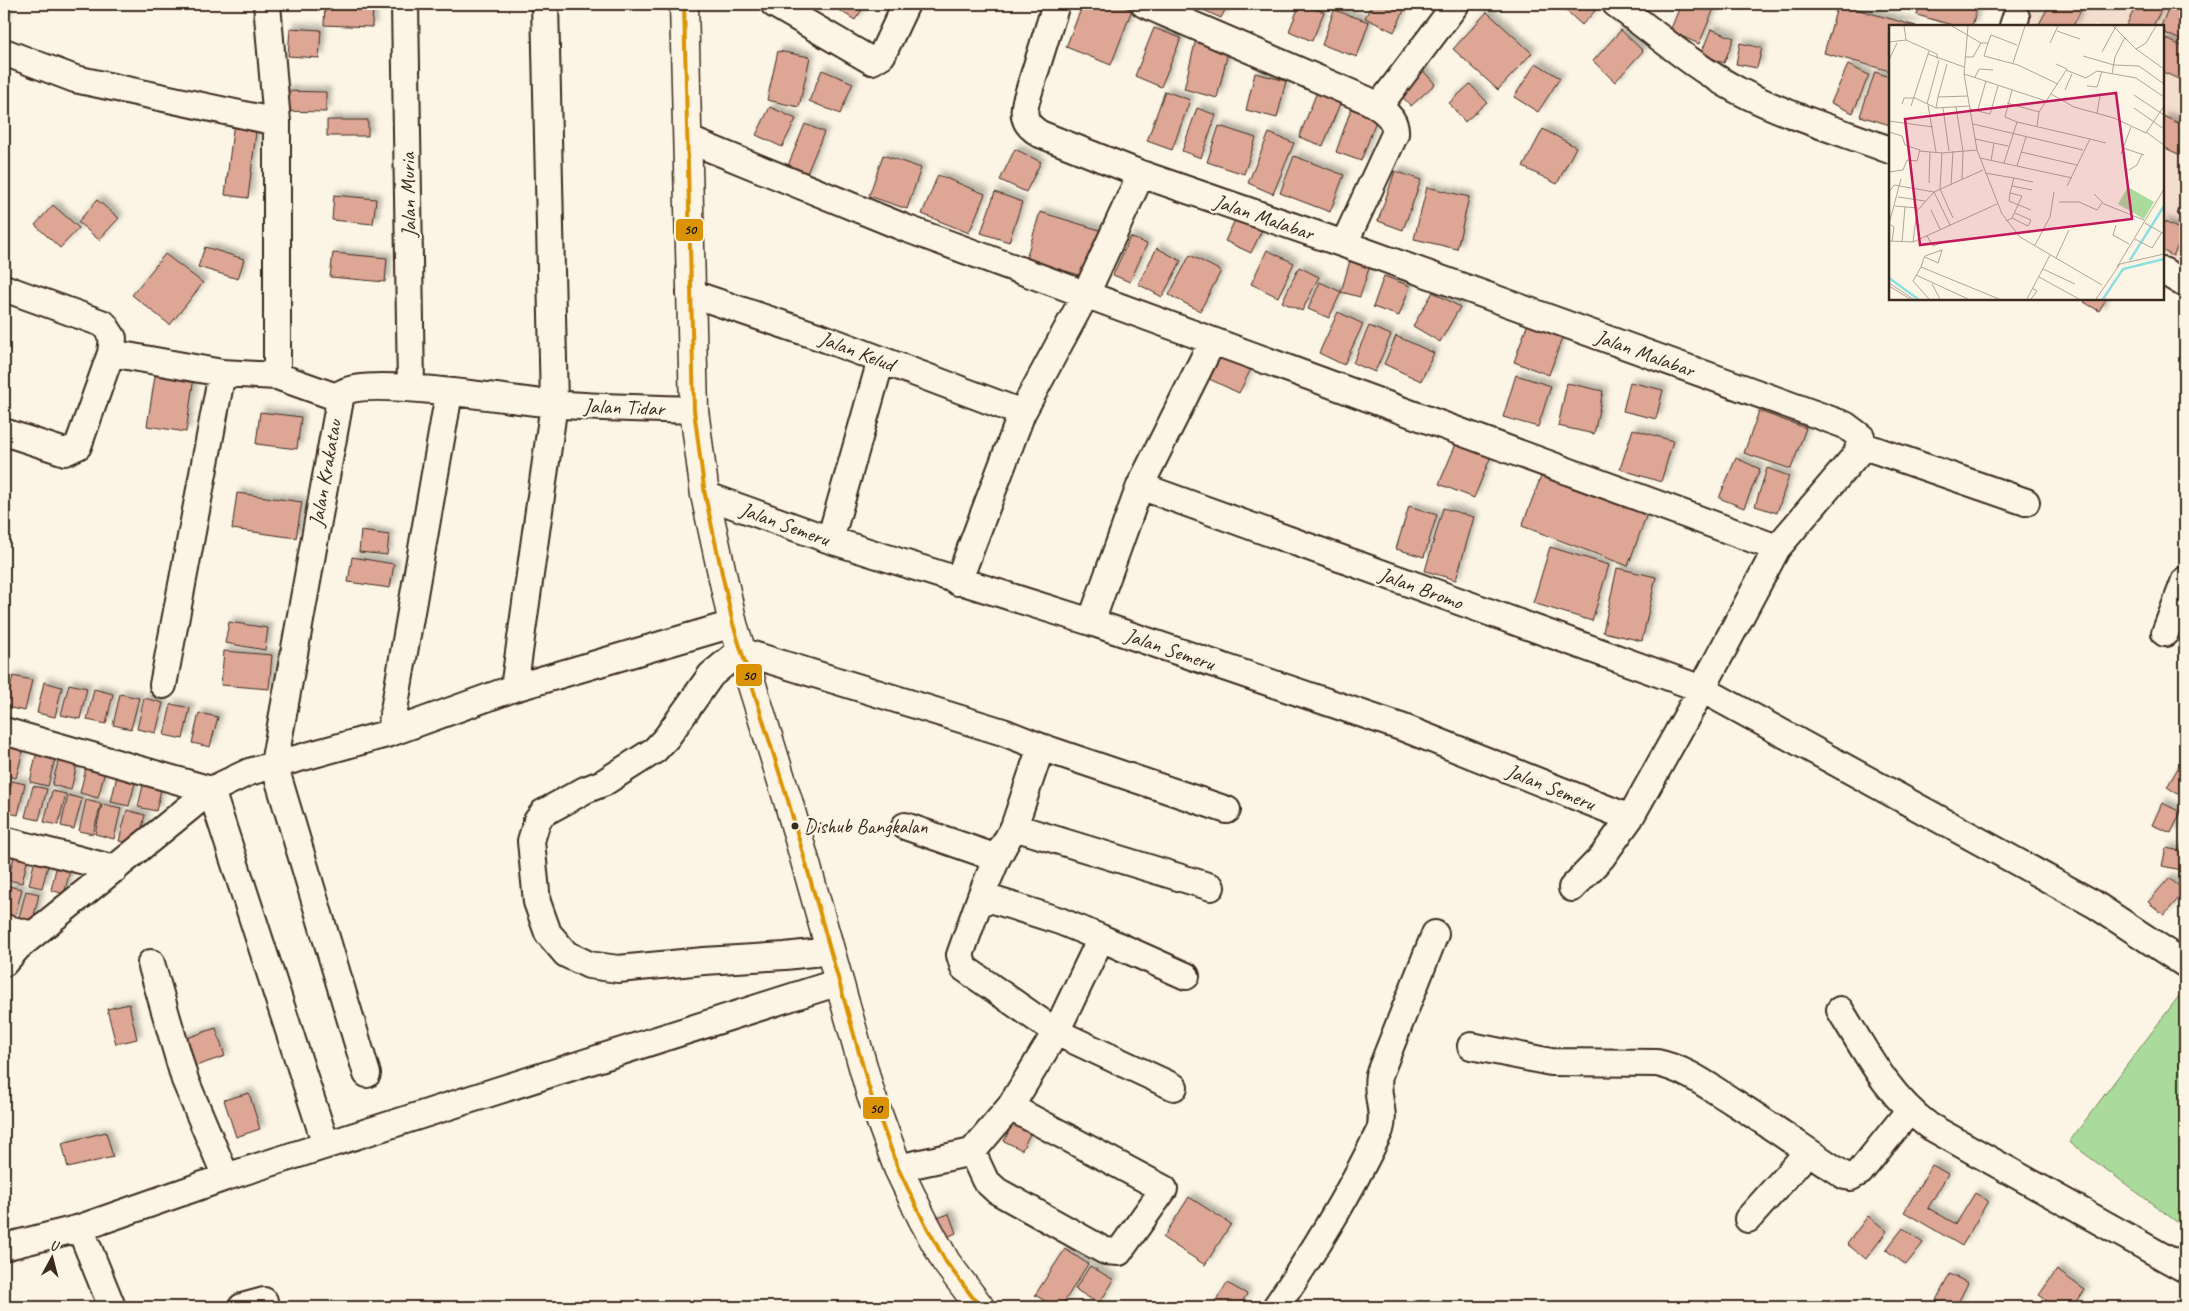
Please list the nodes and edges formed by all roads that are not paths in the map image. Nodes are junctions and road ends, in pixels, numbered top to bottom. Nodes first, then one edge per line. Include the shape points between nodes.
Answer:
1 (267, 4) edge
2 (405, 4) edge
3 (545, 4) edge
4 (684, 4) edge
5 (774, 4) edge
6 (906, 4) edge
7 (1056, 4) edge
8 (1144, 4) edge
9 (1456, 4) edge
10 (1616, 4) edge
11 (4, 52) edge
12 (1379, 106) junction
13 (277, 122) junction
14 (687, 139) junction
15 (1889, 150) edge
16 (1141, 174) junction
17 (1344, 244) junction
18 (2164, 272) edge
19 (2185, 284) edge
20 (4, 288) edge
21 (690, 293) junction
22 (1086, 294) junction
23 (1212, 342) junction
24 (111, 353) junction
25 (881, 360) junction
26 (222, 372) junction
27 (277, 376) junction
28 (411, 387) junction
29 (449, 393) junction
30 (339, 398) junction
31 (554, 404) junction
32 (694, 410) junction
33 (1022, 413) junction
34 (4, 432) edge
35 (1861, 445) junction
36 (1140, 486) junction
37 (706, 495) junction
38 (2026, 502) dead end
39 (830, 540) junction
40 (1776, 548) junction
41 (2185, 580) edge
42 (958, 582) junction
43 (1091, 622) junction
44 (733, 624) junction
45 (2166, 634) dead end
46 (740, 651) junction
47 (163, 685) dead end
48 (514, 688) junction
49 (1702, 689) junction
50 (4, 731) edge
51 (390, 733) junction
52 (1041, 747) junction
53 (274, 764) junction
54 (211, 790) junction
55 (1227, 810) dead end
56 (1630, 818) junction
57 (905, 826) dead end
58 (1014, 827) junction
59 (4, 840) edge
60 (997, 858) junction
61 (114, 869) junction
62 (1210, 887) dead end
63 (1572, 888) dead end
64 (981, 896) junction
65 (4, 928) edge
66 (1434, 934) dead end
67 (33, 935) junction
68 (1101, 938) junction
69 (830, 950) junction
70 (4, 963) edge
71 (151, 963) dead end
72 (2185, 964) edge
73 (1186, 976) dead end
74 (839, 982) junction
75 (1840, 1010) dead end
76 (1056, 1032) junction
77 (1472, 1046) dead end
78 (366, 1074) dead end
79 (1174, 1087) dead end
80 (1010, 1107) junction
81 (1908, 1111) junction
82 (326, 1146) junction
83 (972, 1152) junction
84 (1808, 1152) junction
85 (898, 1168) junction
86 (226, 1177) junction
87 (1748, 1219) dead end
88 (80, 1228) junction
89 (4, 1247) edge
90 (2185, 1269) edge
91 (112, 1307) edge
92 (980, 1307) edge
93 (1276, 1307) edge

1 - 13 street
2 - 28 street, Jalan Muria
3 - 31 street
4 - 14 main road
5 - 6 street via 872,61 882,55
7 - 16 street, Jalan Malabar via 1026,101 1024,115 1027,124 1040,134
8 - 12 street
9 - 12 street
10 - 15 street via 1689,59 1737,90
11 - 13 street via 75,78
12 - 17 street via 1392,120 1395,134
13 - 27 street
14 - 21 main road
14 - 22 street via 905,228
16 - 17 street, Jalan Malabar
16 - 22 street
17 - 35 street, Jalan Malabar via 1845,424 1862,437
18 - 19 street
20 - 24 street via 104,324 113,338
21 - 25 street, Jalan Kelud
21 - 32 main road
22 - 23 street
22 - 33 street
23 - 36 street
23 - 40 street
24 - 26 street
24 - 34 street via 78,446 64,452
25 - 33 street, Jalan Kelud
25 - 39 street
26 - 27 street
26 - 47 street
27 - 30 street
28 - 29 street, Jalan Krakatau
28 - 30 street, Jalan Krakatau via 355,389 344,391
29 - 31 street, Jalan Krakatau
29 - 51 street
30 - 53 street, Jalan Krakatau
31 - 32 street, Jalan Tidar
31 - 48 street
32 - 37 main road
33 - 42 street
35 - 38 street
35 - 40 street via 1831,487
36 - 43 street
36 - 49 street, Jalan Bromo
37 - 39 street, Jalan Semeru
37 - 44 main road
39 - 42 street, Jalan Semeru
40 - 49 street
41 - 45 street
42 - 43 street, Jalan Semeru
43 - 56 street, Jalan Semeru via 1404,728
44 - 46 main road
44 - 48 street
46 - 52 street via 1003,732
46 - 69 main road via 789,804
46 - 69 street via 711,675 655,750 604,783 542,813 531,840 537,902 548,933 566,954 589,965 618,969
48 - 51 street
49 - 56 street
49 - 72 street, Jalan Bromo via 2094,904
50 - 54 street
51 - 53 street
52 - 55 street
52 - 58 street
53 - 54 street via 227,780
53 - 78 street
54 - 61 street
54 - 82 street
56 - 63 street via 1602,857
57 - 60 street
58 - 60 street
58 - 62 street
59 - 61 street
60 - 64 street
61 - 67 street
64 - 68 street
64 - 76 street via 960,955 961,964
65 - 67 street
66 - 93 street via 1379,1075 1376,1090 1382,1122 1380,1130 1356,1181
67 - 70 street
68 - 73 street
68 - 76 street
69 - 74 main road
71 - 86 street via 185,1080
74 - 82 street
74 - 85 main road via 871,1095
75 - 81 street via 1886,1085
76 - 79 street
76 - 80 street
77 - 84 street via 1551,1062 1673,1066
80 - 83 street
80 - 83 street via 1164,1188 1118,1252 1106,1251 996,1191 985,1180
81 - 84 street via 1855,1175 1845,1176
81 - 90 street via 1929,1126
82 - 86 street
83 - 85 street
84 - 87 street
85 - 92 main road via 946,1262
86 - 88 street
88 - 89 street
88 - 91 street

